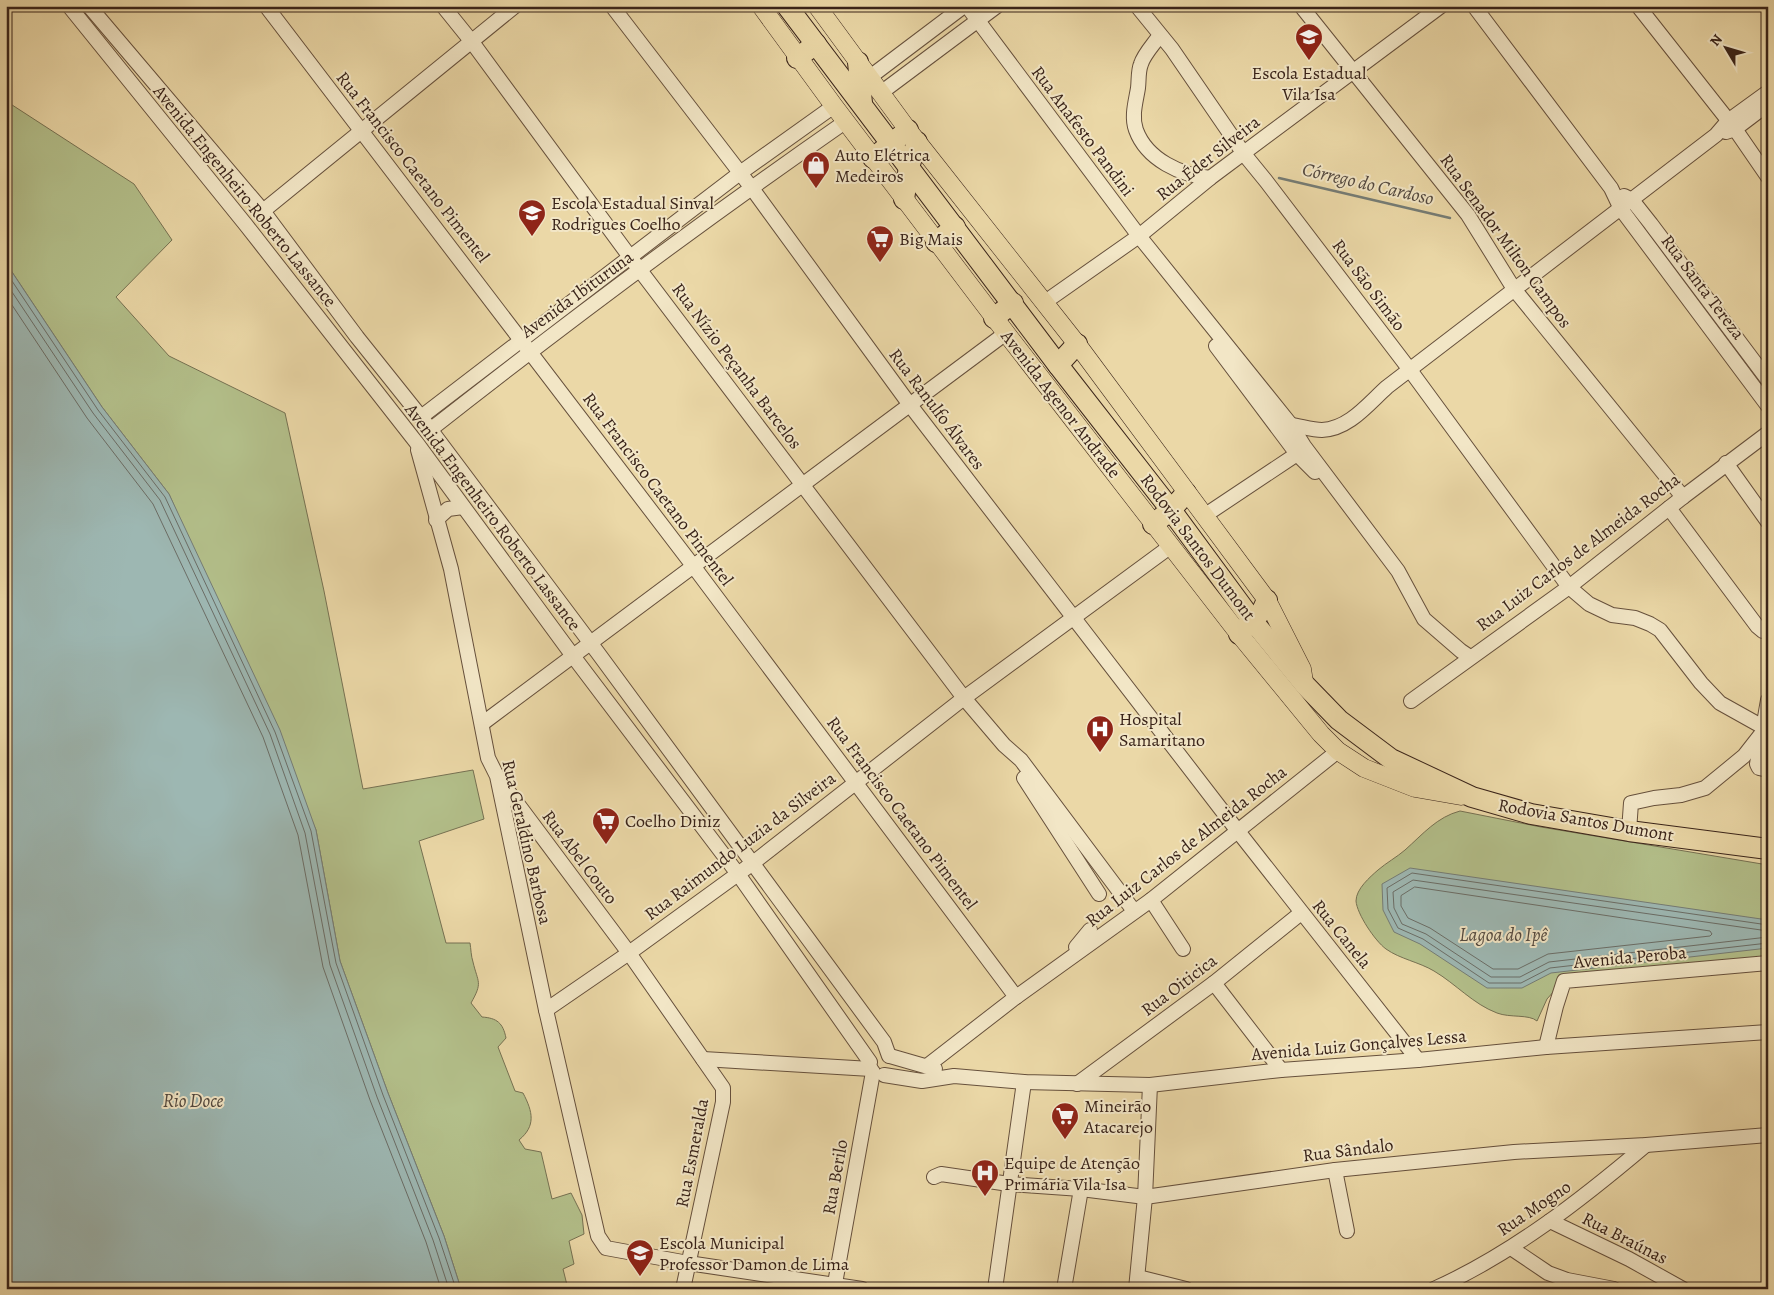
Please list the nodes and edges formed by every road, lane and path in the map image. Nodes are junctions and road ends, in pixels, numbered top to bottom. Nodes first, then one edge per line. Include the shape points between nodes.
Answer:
1 (70, 6) edge
2 (89, 6) edge
3 (266, 6) edge
4 (443, 6) edge
5 (515, 6) edge
6 (612, 6) edge
7 (761, 6) edge
8 (787, 6) edge
9 (817, 6) edge
10 (966, 6) edge
11 (997, 6) edge
12 (1137, 6) edge
13 (1301, 6) edge
14 (1441, 6) edge
15 (1474, 6) edge
16 (1638, 6) edge
17 (978, 21) junction
18 (1160, 35) junction
19 (472, 42) junction
20 (816, 44) junction
21 (797, 58) junction
22 (864, 70) junction
23 (1352, 72) junction
24 (882, 92) junction
25 (1768, 92) edge
26 (862, 104) junction
27 (1768, 104) edge
28 (834, 106) junction
29 (845, 122) junction
30 (1732, 125) junction
31 (361, 131) junction
32 (913, 136) junction
33 (892, 144) junction
34 (1244, 154) junction
35 (873, 158) junction
36 (909, 167) junction
37 (740, 173) junction
38 (1768, 177) edge
39 (1210, 178) junction
40 (751, 187) junction
41 (904, 199) junction
42 (1626, 205) junction
43 (263, 211) junction
44 (955, 227) junction
45 (1139, 236) junction
46 (936, 242) junction
47 (630, 257) junction
48 (640, 270) junction
49 (1172, 276) junction
50 (1514, 289) junction
51 (1045, 302) junction
52 (1013, 303) junction
53 (994, 318) junction
54 (1006, 334) junction
55 (357, 337) junction
56 (521, 339) junction
57 (1077, 344) junction
58 (343, 349) junction
59 (530, 351) junction
60 (1058, 365) junction
61 (1410, 370) junction
62 (1768, 380) edge
63 (910, 405) junction
64 (1768, 406) edge
65 (421, 417) junction
66 (1291, 425) junction
67 (430, 430) junction
68 (1768, 433) edge
69 (416, 442) junction
70 (1297, 454) junction
71 (1726, 463) junction
72 (804, 484) junction
73 (1186, 493) junction
74 (1682, 496) junction
75 (1350, 506) junction
76 (463, 507) junction
77 (1669, 508) junction
78 (1171, 510) junction
79 (1204, 516) junction
80 (436, 520) junction
81 (1768, 522) edge
82 (1154, 524) junction
83 (1171, 546) junction
84 (694, 567) junction
85 (1569, 586) junction
86 (1267, 600) junction
87 (1074, 619) junction
88 (1246, 627) junction
89 (1768, 632) edge
90 (590, 642) junction
91 (573, 656) junction
92 (1470, 656) junction
93 (1305, 685) junction
94 (964, 698) junction
95 (1768, 700) edge
96 (1411, 701) dead end
97 (483, 724) junction
98 (1762, 730) junction
99 (1004, 745) junction
100 (1338, 751) junction
101 (1763, 768) edge
102 (497, 776) junction
103 (855, 783) junction
104 (1472, 798) junction
105 (1237, 830) junction
106 (1629, 831) junction
107 (1768, 849) edge
108 (753, 863) junction
109 (738, 874) junction
110 (1099, 894) dead end
111 (1151, 900) junction
112 (1134, 911) junction
113 (1301, 913) junction
114 (1090, 930) dead end
115 (1183, 949) dead end
116 (628, 953) junction
117 (826, 962) junction
118 (1768, 964) edge
119 (1055, 969) junction
120 (809, 974) junction
121 (1214, 983) junction
122 (1016, 997) junction
123 (546, 1010) junction
124 (1768, 1032) edge
125 (1546, 1047) junction
126 (890, 1056) junction
127 (703, 1059) junction
128 (1418, 1060) junction
129 (927, 1066) junction
130 (875, 1069) junction
131 (1281, 1070) junction
132 (954, 1076) junction
133 (1024, 1082) junction
134 (1077, 1084) junction
135 (1150, 1085) junction
136 (1768, 1135) edge
137 (1646, 1145) junction
138 (1335, 1170) junction
139 (934, 1177) dead end
140 (1009, 1184) junction
141 (1081, 1190) junction
142 (1145, 1197) junction
143 (1550, 1221) junction
144 (1347, 1231) dead end
145 (1511, 1248) junction
146 (688, 1263) junction
147 (1137, 1283) edge
148 (1563, 1284) edge
149 (834, 1287) edge
150 (1439, 1288) edge
151 (683, 1289) edge
152 (862, 1289) edge
153 (995, 1289) edge
154 (1064, 1289) edge
155 (1186, 1289) edge
156 (1614, 1289) edge
157 (1683, 1289) edge

1 - 58 street, Avenida Engenheiro Roberto Lassance
2 - 43 street, Avenida Engenheiro Roberto Lassance
3 - 31 street, Rua Francisco Caetano Pimentel
4 - 19 street, Rua Nízio Peçanha Barcelos
5 - 19 street
6 - 37 street, Rua Ranulfo Álvares
7 - 21 main road, Avenida Agenor Andrade
8 - 20 highway, Rodovia Santos Dumont
9 - 22 main road
10 - 17 street, Rua Anafesto Pandini
10 - 22 street
11 - 17 street
12 - 18 street, Rua São Simão
13 - 23 street, Rua Senador Milton Campos
14 - 23 street, Rua Éder Silveira
15 - 42 street, Rua Santa Tereza
16 - 30 street
17 - 24 street
17 - 45 street, Rua Anafesto Pandini
18 - 34 street, Rua São Simão
18 - 39 street via 1141,64 1134,110 1136,129 1146,146 1162,161 1181,172
19 - 31 street
19 - 47 street, Rua Nízio Peçanha Barcelos
20 - 21 highway
20 - 26 highway, Rodovia Santos Dumont
21 - 28 main road, Avenida Agenor Andrade
22 - 24 main road
22 - 26 highway
23 - 34 street, Rua Éder Silveira
23 - 50 street, Rua Senador Milton Campos via 1468,215
24 - 32 main road
25 - 30 street
26 - 33 highway, Rodovia Santos Dumont
27 - 30 street
28 - 29 main road, Avenida Agenor Andrade
28 - 37 street, Avenida Ibituruna
29 - 35 main road, Avenida Agenor Andrade
29 - 40 street, Avenida Ibituruna
30 - 38 street
30 - 42 street
31 - 43 street
31 - 56 street, Rua Francisco Caetano Pimentel
32 - 33 highway
32 - 36 highway
32 - 51 main road
33 - 35 highway
33 - 36 highway, Rodovia Santos Dumont
34 - 39 street, Rua Éder Silveira
34 - 61 street, Rua São Simão
35 - 41 main road, Avenida Agenor Andrade
36 - 41 highway
36 - 44 highway, Rodovia Santos Dumont
37 - 40 street, Rua Ranulfo Álvares
37 - 47 street, Avenida Ibituruna
39 - 45 street, Rua Éder Silveira
40 - 48 street, Avenida Ibituruna
40 - 63 street, Rua Ranulfo Álvares
41 - 46 main road, Avenida Agenor Andrade
42 - 50 street
42 - 62 street, Rua Santa Tereza
42 - 64 street, Rua Santa Tereza
43 - 55 street, Avenida Engenheiro Roberto Lassance
44 - 46 highway
44 - 52 highway, Rodovia Santos Dumont
45 - 49 street, Rua Anafesto Pandini
45 - 51 street, Rua Éder Silveira
46 - 53 main road, Avenida Agenor Andrade
47 - 48 street, Rua Nízio Peçanha Barcelos
47 - 56 street, Avenida Ibituruna
48 - 59 street, Avenida Ibituruna
48 - 72 street, Rua Nízio Peçanha Barcelos
49 - 66 street, Rua Anafesto Pandini
49 - 70 street, Rua Anafesto Pandini via 1213,341
50 - 61 street
50 - 74 street, Rua Senador Milton Campos
51 - 57 main road
52 - 53 highway
52 - 60 highway, Rodovia Santos Dumont
53 - 54 main road, Avenida Agenor Andrade
54 - 63 street
54 - 82 main road, Avenida Agenor Andrade
55 - 58 street
55 - 65 street, Avenida Engenheiro Roberto Lassance
56 - 59 street, Rua Francisco Caetano Pimentel
56 - 65 street, Avenida Ibituruna
57 - 60 highway
57 - 73 main road
58 - 69 street, Avenida Engenheiro Roberto Lassance
59 - 67 street, Avenida Ibituruna
59 - 84 street, Rua Francisco Caetano Pimentel
60 - 78 highway, Rodovia Santos Dumont
61 - 66 street via 1338,427 1321,430
61 - 85 street, Rua São Simão
63 - 72 street
63 - 87 street, Rua Ranulfo Álvares
65 - 67 street, Avenida Engenheiro Roberto Lassance
66 - 75 street, Rua Anafesto Pandini
67 - 90 street, Avenida Engenheiro Roberto Lassance
68 - 71 street, Rua Luiz Carlos de Almeida Rocha
69 - 76 street, Avenida Engenheiro Roberto Lassance
69 - 80 street, Rua Geraldino Barbosa
70 - 75 street, Rua Anafesto Pandini
70 - 79 street
71 - 74 street, Rua Luiz Carlos de Almeida Rocha
71 - 81 street
72 - 84 street
72 - 94 street, Rua Nízio Peçanha Barcelos
73 - 78 highway
73 - 79 main road
74 - 77 street, Rua Luiz Carlos de Almeida Rocha
75 - 92 street, Rua Anafesto Pandini via 1398,571 1424,619
76 - 80 street via 448,509
76 - 91 street, Avenida Engenheiro Roberto Lassance
77 - 85 street, Rua Luiz Carlos de Almeida Rocha
77 - 89 street via 1757,626
78 - 82 highway
78 - 88 highway, Rodovia Santos Dumont
79 - 86 main road
80 - 97 street, Rua Geraldino Barbosa via 451,569
82 - 83 main road, Avenida Agenor Andrade
83 - 87 street, Rua Raimundo Luzia da Silveira
83 - 88 main road, Avenida Agenor Andrade
84 - 90 street
84 - 103 street, Rua Francisco Caetano Pimentel
85 - 92 street, Rua Luiz Carlos de Almeida Rocha
85 - 98 street, Rua São Simão via 1589,604 1612,615 1635,618 1660,630 1720,703
86 - 88 highway via 1262,611
86 - 93 main road via 1302,670
87 - 94 street, Rua Raimundo Luzia da Silveira
87 - 105 street, Rua Ranulfo Álvares
88 - 93 highway, Rodovia Santos Dumont
88 - 100 main road, Avenida Agenor Andrade via 1295,704
90 - 91 street
90 - 108 street, Avenida Engenheiro Roberto Lassance
91 - 97 street
91 - 109 street, Avenida Engenheiro Roberto Lassance
92 - 96 street, Rua Luiz Carlos de Almeida Rocha
93 - 104 highway, Rodovia Santos Dumont via 1339,720 1374,748
94 - 99 street, Rua Nízio Peçanha Barcelos
94 - 103 street, Rua Raimundo Luzia da Silveira
95 - 98 street
97 - 102 street, Rua Geraldino Barbosa via 488,758
98 - 101 street via 1756,764
98 - 106 street via 1744,756 1705,788 1631,803
99 - 110 street, Rua Nízio Peçanha Barcelos
99 - 112 street, Rua Nízio Peçanha Barcelos via 1021,760
100 - 104 main road, Avenida Agenor Andrade via 1364,768 1415,788
100 - 105 street, Rua Luiz Carlos de Almeida Rocha
102 - 116 street, Rua Abel Couto
102 - 123 street, Rua Geraldino Barbosa
103 - 108 street, Rua Raimundo Luzia da Silveira
103 - 122 street, Rua Francisco Caetano Pimentel
104 - 106 highway, Rodovia Santos Dumont via 1530,814
105 - 111 street, Rua Luiz Carlos de Almeida Rocha
105 - 113 street, Rua Canela
106 - 107 highway, Rodovia Santos Dumont
108 - 109 street, Rua Raimundo Luzia da Silveira
108 - 117 street, Avenida Engenheiro Roberto Lassance
109 - 116 street, Rua Raimundo Luzia da Silveira
109 - 120 street, Avenida Engenheiro Roberto Lassance
111 - 112 street, Rua Luiz Carlos de Almeida Rocha
111 - 115 street
112 - 119 street, Rua Luiz Carlos de Almeida Rocha
113 - 121 street, Rua Oiticica
113 - 128 street, Rua Canela
114 - 119 street, Rua Luiz Carlos de Almeida Rocha
116 - 123 street, Rua Raimundo Luzia da Silveira
116 - 127 street, Rua Abel Couto
117 - 120 street
117 - 126 street, Avenida Engenheiro Roberto Lassance via 884,1042
118 - 125 street, Avenida Peroba via 1564,981
119 - 122 street, Rua Luiz Carlos de Almeida Rocha
120 - 130 street, Avenida Engenheiro Roberto Lassance
121 - 131 street
121 - 134 street, Rua Oiticica
122 - 129 street, Rua Luiz Carlos de Almeida Rocha
123 - 146 street, Rua Geraldino Barbosa via 598,1236 606,1248
124 - 125 street, Avenida Luiz Gonçalves Lessa
125 - 128 street, Avenida Luiz Gonçalves Lessa
126 - 129 street, Avenida Luiz Gonçalves Lessa
126 - 130 street via 884,1052 877,1053
126 - 130 street, Rua Berilo via 891,1071
127 - 130 street, Avenida Luiz Gonçalves Lessa
127 - 146 street, Rua Esmeralda via 722,1088 723,1102
128 - 131 street, Avenida Luiz Gonçalves Lessa
129 - 132 street, Avenida Luiz Gonçalves Lessa
130 - 132 street, Avenida Luiz Gonçalves Lessa via 922,1081
130 - 149 street, Rua Berilo
131 - 135 street, Avenida Luiz Gonçalves Lessa
132 - 133 street, Avenida Luiz Gonçalves Lessa
133 - 134 street, Avenida Luiz Gonçalves Lessa
133 - 140 street
134 - 135 street, Avenida Luiz Gonçalves Lessa
135 - 142 street
136 - 137 street, Rua Sândalo
137 - 138 street, Rua Sândalo via 1514,1152
137 - 143 street, Rua Mogno
138 - 142 street, Rua Sândalo
138 - 144 street
139 - 140 street, Rua Sândalo via 941,1174
140 - 141 street, Rua Sândalo
140 - 153 street
141 - 142 street, Rua Sândalo
141 - 154 street
142 - 147 street
143 - 145 street, Rua Mogno
143 - 157 street, Rua Braúnas
145 - 148 street
145 - 150 street, Rua Mogno
146 - 149 street
146 - 151 street, Rua Esmeralda
147 - 155 street
148 - 156 street
149 - 152 street

